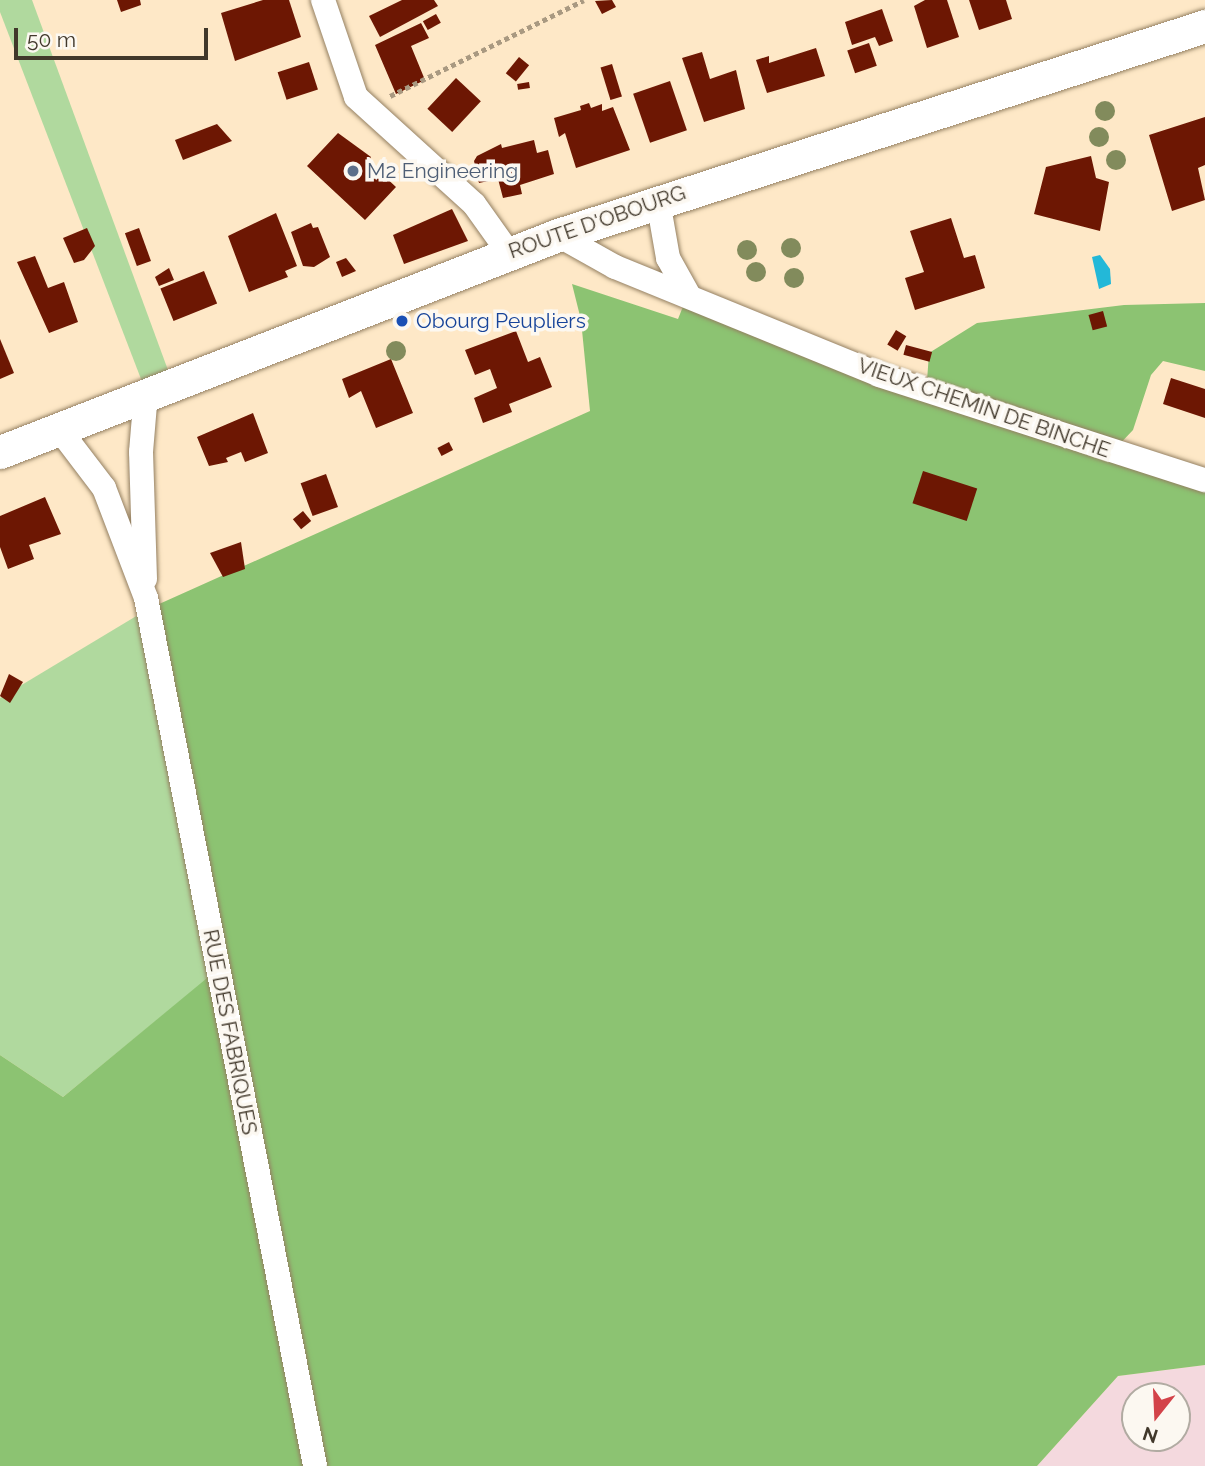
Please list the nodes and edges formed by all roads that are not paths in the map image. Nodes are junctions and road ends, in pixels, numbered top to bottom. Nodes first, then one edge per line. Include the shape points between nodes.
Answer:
1 (323, 0) edge
2 (1205, 26) edge
3 (657, 201) junction
4 (558, 235) junction
5 (509, 253) junction
6 (688, 294) junction
7 (146, 392) junction
8 (58, 429) junction
9 (0, 452) edge
10 (1205, 481) edge
11 (146, 598) junction
12 (315, 1466) edge

1 - 5 street via 348,82 365,109 474,204
2 - 3 main road, ROUTE D'OBOURG
3 - 4 main road, ROUTE D'OBOURG
3 - 6 street via 668,258
4 - 5 main road, ROUTE D'OBOURG
4 - 6 street, VIEUX CHEMIN DE BINCHE via 615,267
5 - 7 main road, ROUTE D'OBOURG
6 - 10 street, VIEUX CHEMIN DE BINCHE via 951,401
7 - 8 main road, ROUTE D'OBOURG
7 - 11 street, RUE DES FABRIQUES via 141,452
8 - 9 main road, ROUTE D'OBOURG
8 - 11 street, RUE DES FABRIQUES via 104,488
11 - 12 street, RUE DES FABRIQUES

